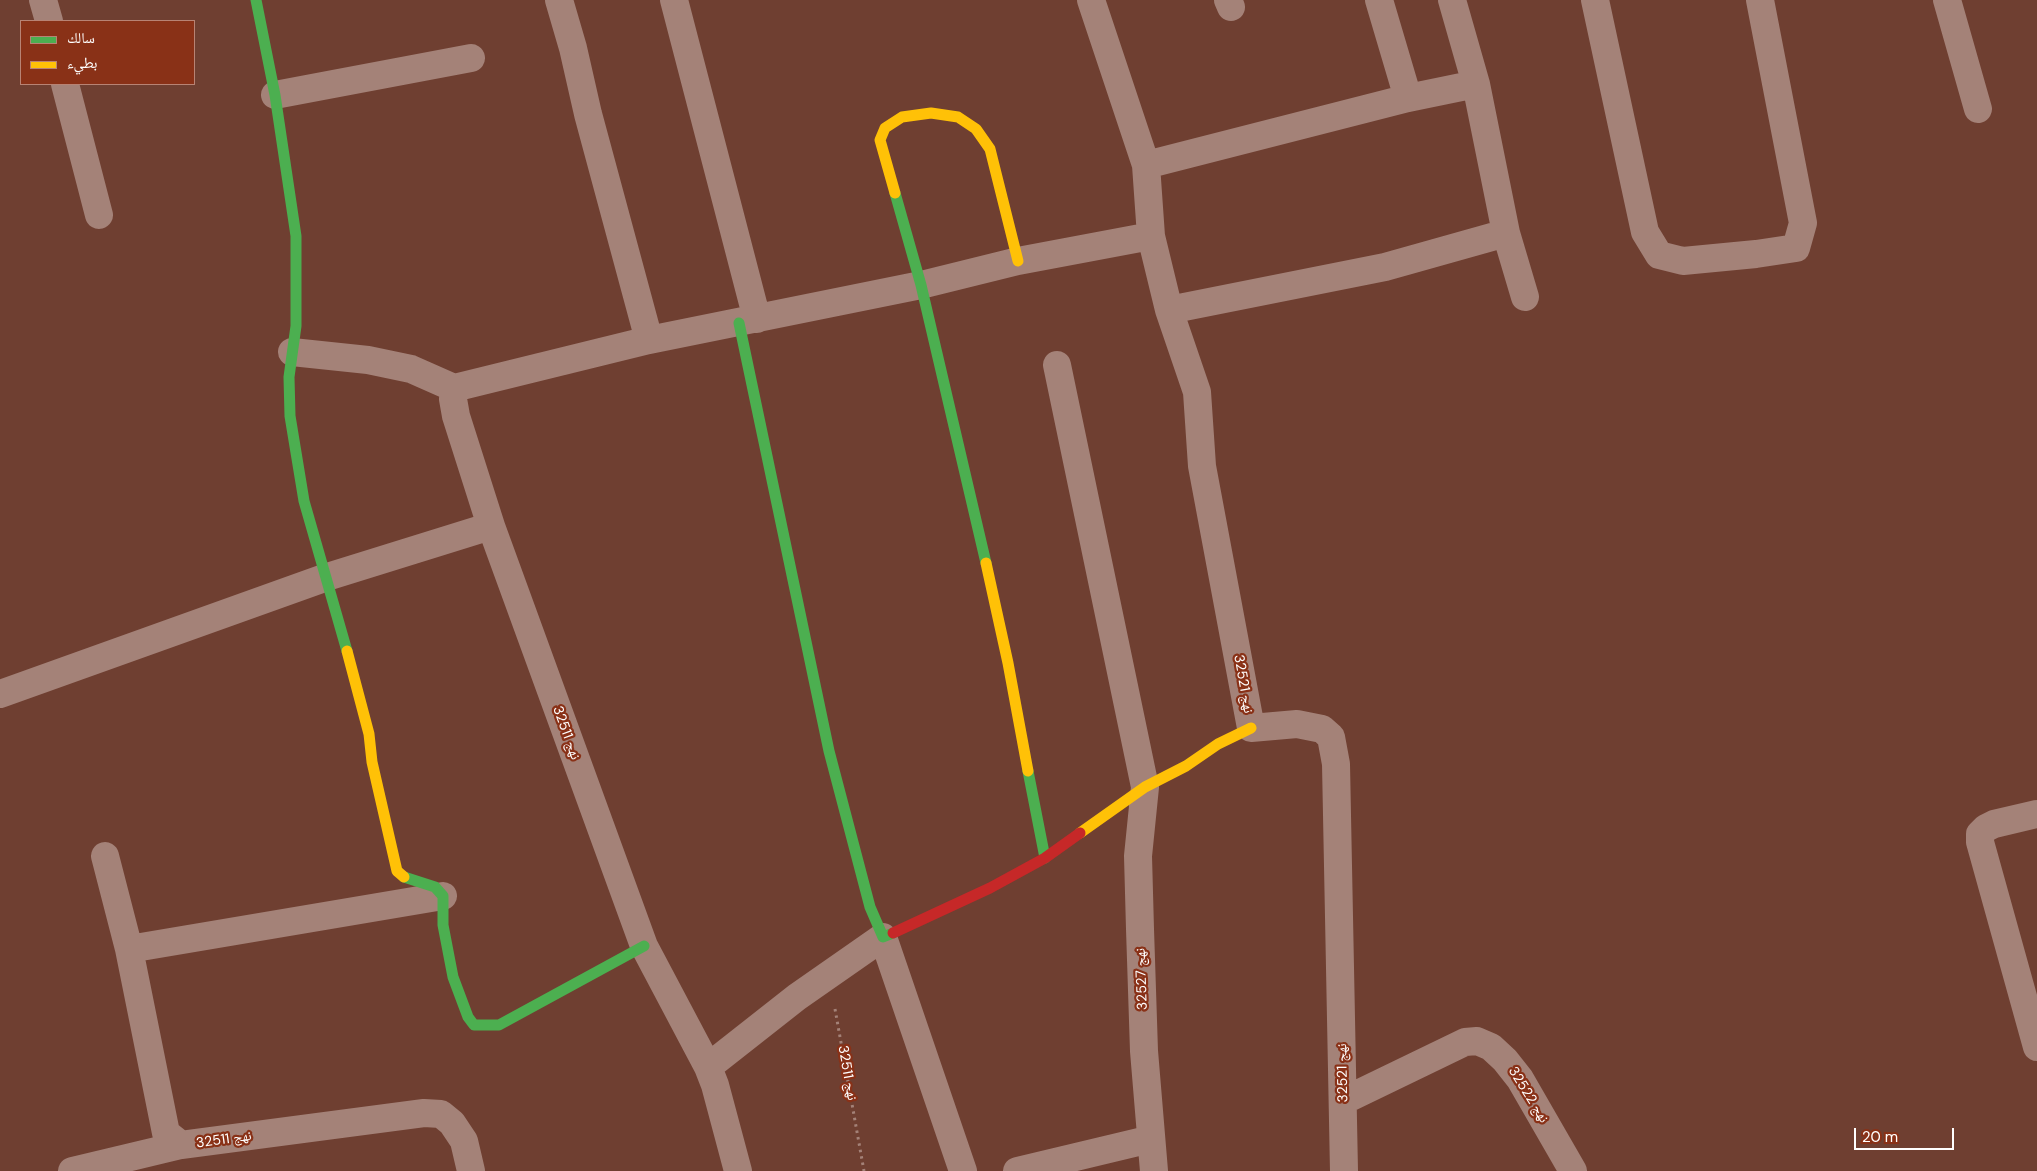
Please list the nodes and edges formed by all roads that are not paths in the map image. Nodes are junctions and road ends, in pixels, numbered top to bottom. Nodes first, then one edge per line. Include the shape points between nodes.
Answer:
1 (43, 0) edge
2 (256, 0) edge
3 (559, 0) edge
4 (674, 0) edge
5 (1091, 0) edge
6 (1380, 0) edge
7 (1452, 0) edge
8 (1594, 0) edge
9 (1760, 0) edge
10 (1947, 0) edge
11 (49, 20) edge
12 (472, 58) dead end
13 (1476, 84) junction
14 (65, 85) edge
15 (275, 95) junction
16 (1408, 98) junction
17 (1978, 109) dead end
18 (1146, 165) junction
19 (99, 215) dead end
20 (1506, 234) junction
21 (1151, 236) junction
22 (1018, 260) junction
23 (921, 285) junction
24 (1525, 297) dead end
25 (1169, 310) junction
26 (748, 321) junction
27 (649, 340) junction
28 (292, 352) junction
29 (1057, 365) dead end
30 (454, 388) junction
31 (491, 526) junction
32 (327, 577) junction
33 (0, 694) edge
34 (1251, 728) junction
35 (1145, 787) junction
36 (2037, 814) edge
37 (105, 856) dead end
38 (1044, 858) junction
39 (443, 896) junction
40 (883, 937) junction
41 (644, 946) junction
42 (129, 949) junction
43 (2037, 1047) edge
44 (708, 1067) junction
45 (1343, 1101) junction
46 (1151, 1139) junction
47 (181, 1145) junction
48 (72, 1171) edge
49 (471, 1171) edge
50 (738, 1171) edge
51 (963, 1171) edge
52 (1017, 1171) edge
53 (1154, 1171) edge
54 (1344, 1171) edge
55 (1573, 1171) edge

1 - 11 street
2 - 15 street
3 - 27 street
4 - 26 street
5 - 18 street, نهج 32521
6 - 16 street
7 - 13 street
8 - 9 street via 1645,232 1659,255 1683,261 1796,248 1803,223
10 - 17 street
12 - 15 street
13 - 16 street
13 - 20 street
14 - 19 street
15 - 28 street via 296,236 296,326
16 - 18 street
18 - 21 street, نهج 32521
20 - 24 street
20 - 25 street via 1385,267
21 - 22 street
21 - 25 street, نهج 32521
22 - 23 street
22 - 23 street via 990,149 976,129 958,117 931,113 902,117 885,128 880,140
23 - 26 street
23 - 38 street via 960,442 1008,663
25 - 34 street, نهج 32521 via 1197,392 1202,466
26 - 27 street
26 - 40 street via 829,751 870,907
27 - 30 street
28 - 30 street via 368,360 411,369
28 - 32 street via 290,416 304,501
29 - 35 street, نهج 32527
30 - 31 street, نهج 32511 via 456,416
31 - 32 street
31 - 41 street, نهج 32511
32 - 33 street
32 - 39 street via 369,734 372,762 397,871 413,881 435,887
34 - 35 street
34 - 45 street, نهج 32521 via 1297,724 1322,729 1331,737 1336,764
35 - 38 street
35 - 46 street, نهج 32527 via 1138,865 1144,1051
36 - 43 street via 1994,824 1980,834 1980,842
37 - 42 street, نهج 32511
38 - 40 street via 990,888
39 - 41 street via 443,925 453,977 474,1025 498,1025
39 - 42 street
40 - 44 street via 797,997
40 - 51 street
41 - 44 street, نهج 32511
42 - 47 street, نهج 32511 via 166,1133
44 - 50 street, نهج 32511
45 - 54 street, نهج 32521
45 - 55 street, نهج 32522 via 1465,1042 1477,1041 1491,1047 1506,1060
46 - 52 street
46 - 53 street, نهج 32527
47 - 48 street
47 - 49 street, نهج 32511 via 424,1113 441,1114 452,1123 464,1141

